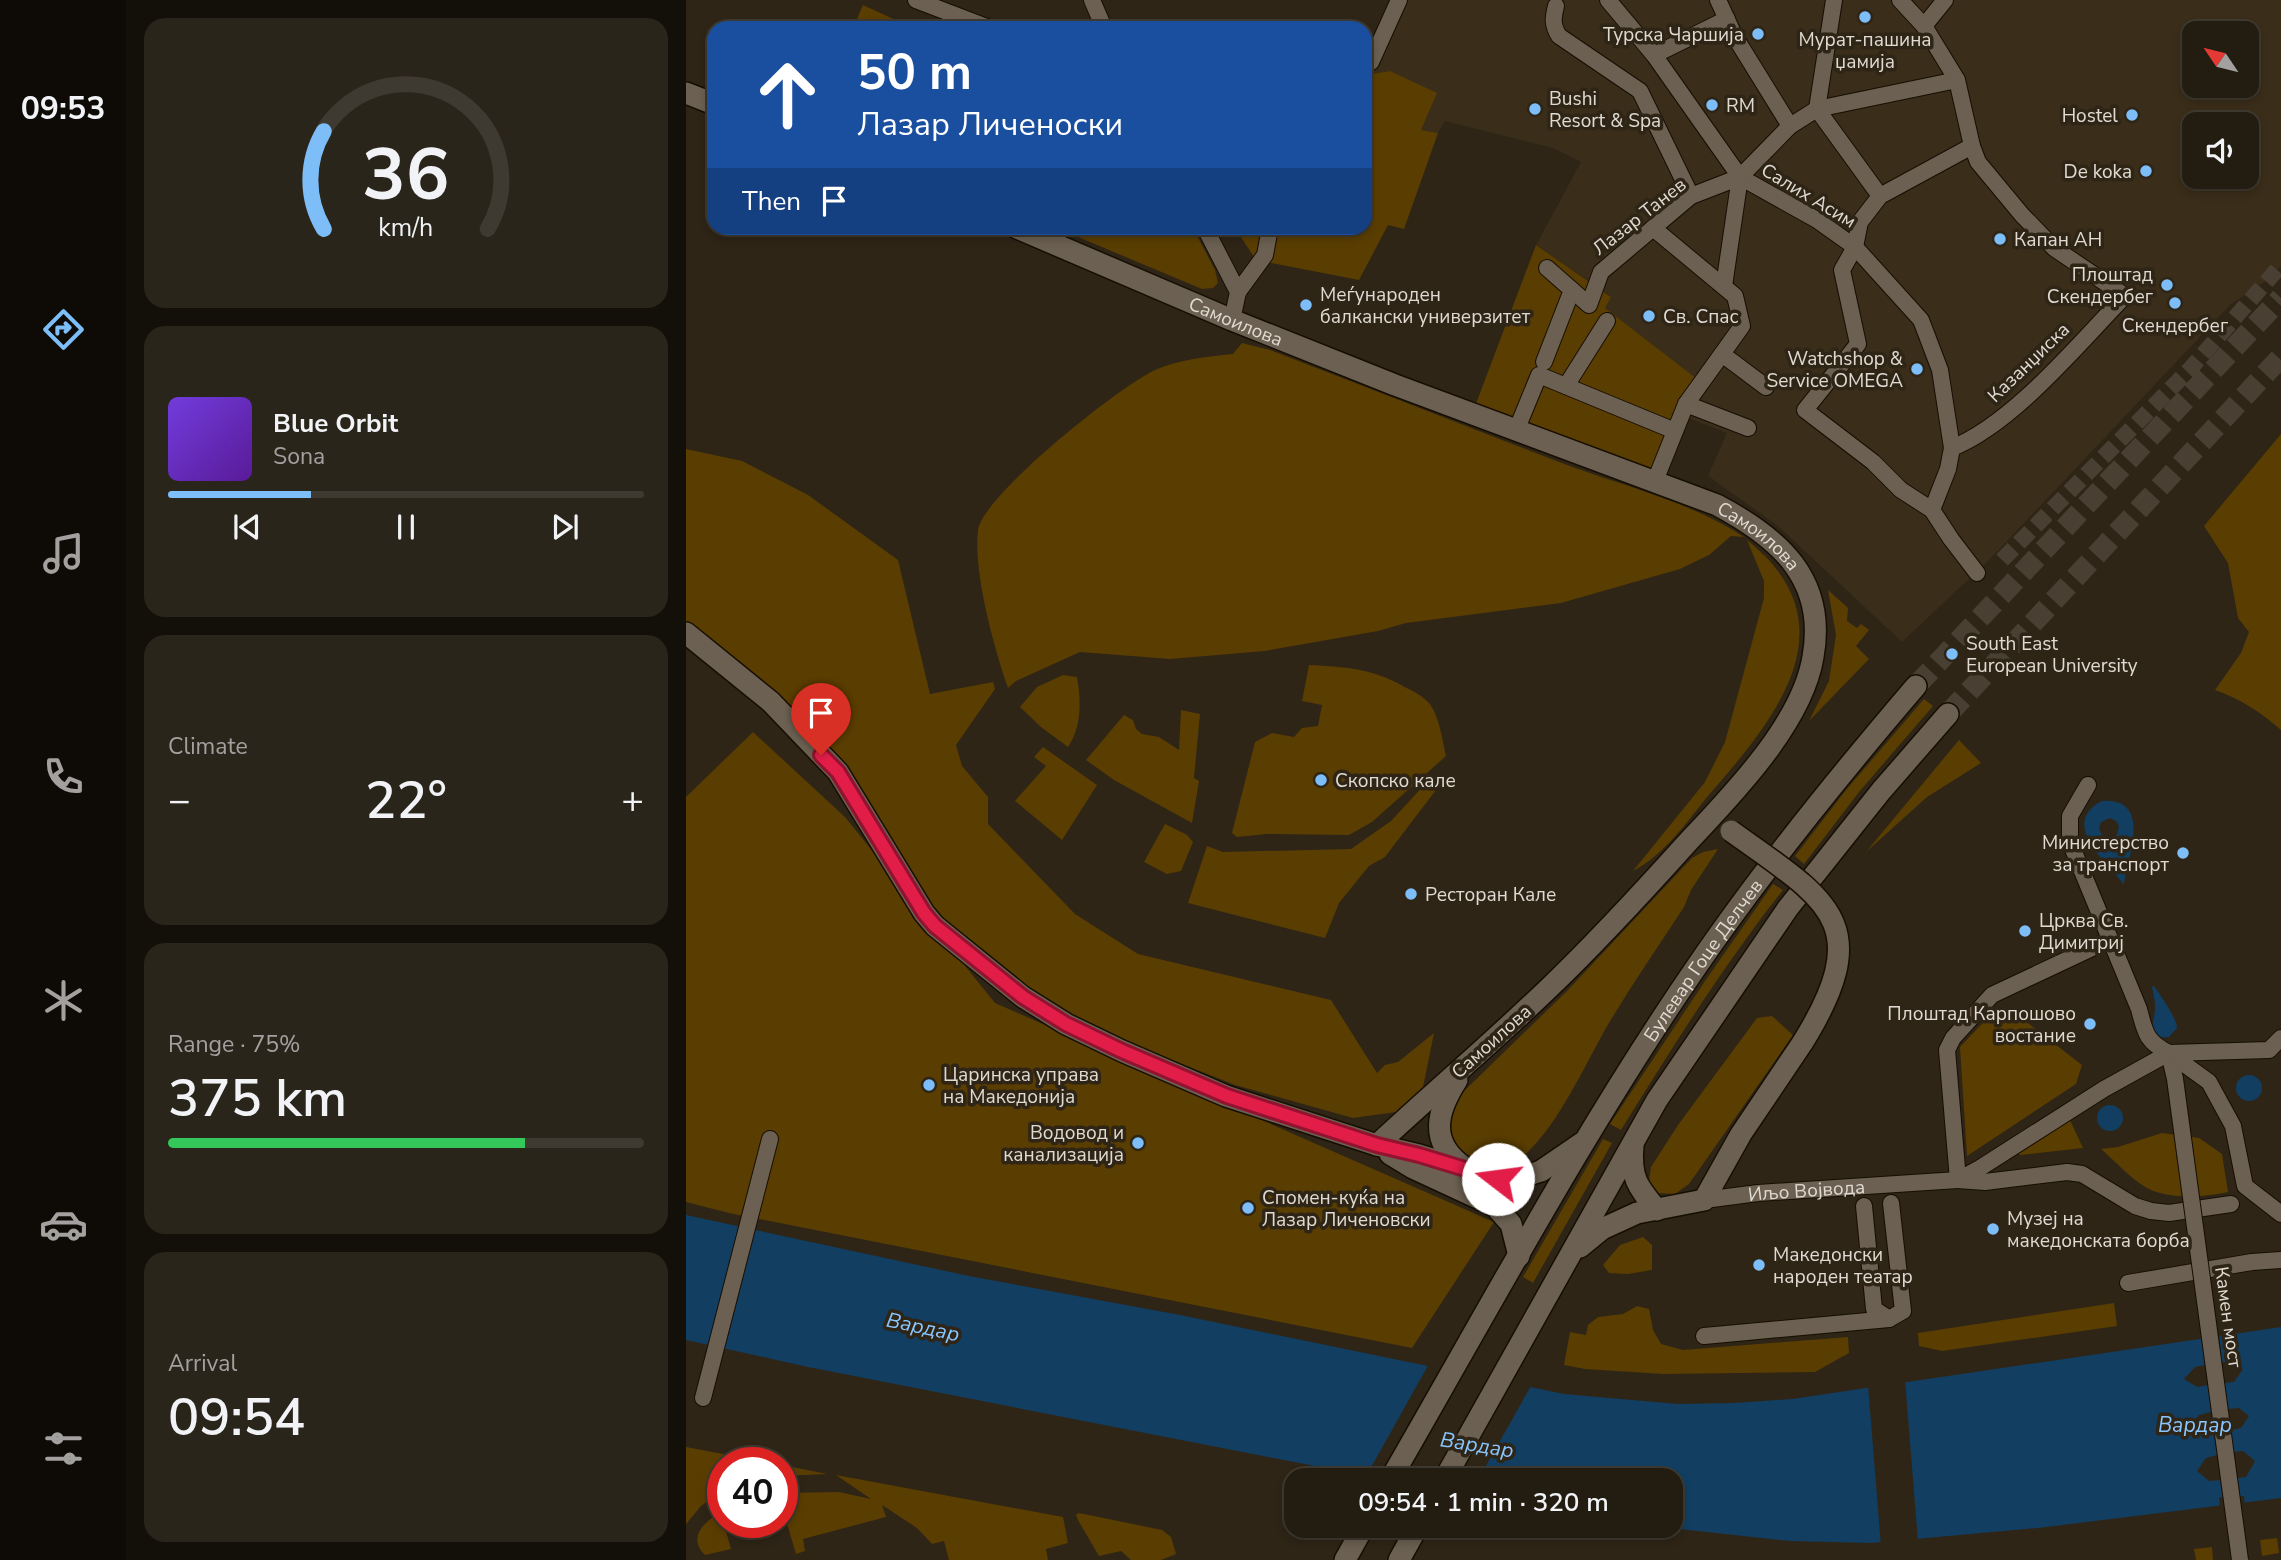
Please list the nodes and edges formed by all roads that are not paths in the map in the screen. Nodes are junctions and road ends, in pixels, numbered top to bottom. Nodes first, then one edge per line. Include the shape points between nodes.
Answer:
1 (916, 0) edge
2 (1092, 0) edge
3 (1399, 0) edge
4 (1608, 0) edge
5 (1718, 0) edge
6 (1834, 0) edge
7 (1900, 0) edge
8 (1945, 0) edge
9 (1557, 2) edge
10 (1727, 19) junction
11 (971, 21) edge
12 (1101, 21) edge
13 (1924, 26) junction
14 (1372, 54) edge
15 (1654, 55) junction
16 (1667, 75) junction
17 (1957, 80) junction
18 (1640, 92) junction
19 (686, 93) edge
20 (707, 101) edge
21 (1817, 109) junction
22 (1790, 126) junction
23 (1972, 146) junction
24 (1740, 177) junction
25 (1691, 196) junction
26 (1880, 196) junction
27 (1653, 228) junction
28 (1033, 235) edge
29 (1209, 235) edge
30 (1269, 235) edge
31 (1855, 247) junction
32 (1547, 268) dead end
33 (1724, 286) junction
34 (1572, 290) junction
35 (1238, 292) junction
36 (1233, 320) junction
37 (1607, 321) dead end
38 (1722, 355) junction
39 (1544, 362) dead end
40 (1566, 386) junction
41 (1766, 387) dead end
42 (1686, 404) junction
43 (1748, 428) dead end
44 (1516, 431) junction
45 (1675, 431) junction
46 (1952, 448) junction
47 (1655, 481) junction
48 (1932, 510) junction
49 (1977, 573) dead end
50 (686, 633) edge
51 (1916, 686) tunnel mouth
52 (1948, 714) tunnel mouth
53 (2088, 785) dead end
54 (1712, 817) junction
55 (2109, 940) junction
56 (2281, 1038) edge
57 (1478, 1053) junction
58 (2169, 1053) junction
59 (769, 1139) dead end
60 (1633, 1140) junction
61 (1582, 1143) junction
62 (1377, 1145) junction
63 (1472, 1172) junction
64 (1958, 1180) junction
65 (1704, 1200) junction
66 (1891, 1203) dead end
67 (2231, 1204) dead end
68 (1864, 1206) dead end
69 (1657, 1210) junction
70 (2281, 1214) edge
71 (1572, 1252) junction
72 (1519, 1256) junction
73 (2281, 1260) edge
74 (2128, 1283) dead end
75 (1889, 1319) junction
76 (1704, 1336) dead end
77 (703, 1398) dead end
78 (1397, 1468) edge
79 (1451, 1468) edge
80 (1357, 1538) edge
81 (1411, 1538) edge
82 (1345, 1560) edge
83 (1399, 1560) edge
84 (2240, 1560) edge

1 - 11 street
2 - 12 street
3 - 14 street
4 - 15 street
5 - 10 street
6 - 21 street
7 - 13 street
8 - 13 street
9 - 18 street via 1553,19 1559,36
10 - 15 street
10 - 22 street
13 - 17 street
15 - 16 street
16 - 18 street
16 - 24 street
17 - 21 street, Лазар Танев
17 - 23 street
18 - 25 street
19 - 20 street
21 - 22 street, Лазар Танев
21 - 26 street
22 - 24 street, Лазар Танев
23 - 26 street
23 - 46 street, Казанџиска via 1978,162 2054,247 2125,296 2016,407 1972,440
24 - 25 street, Лазар Танев
24 - 31 street, Салих Асим
24 - 33 street
25 - 27 street, Лазар Танев
26 - 31 street via 1860,222
27 - 33 street
27 - 34 street, Лазар Танев via 1601,272 1589,305
28 - 36 street, Самоилова
29 - 35 street
30 - 35 street via 1265,254
31 - 46 street, Салих Асим via 1921,320 1940,370
31 - 48 street via 1842,270 1858,344 1805,410
32 - 34 street
33 - 38 street via 1735,296 1742,326
34 - 39 street
35 - 36 street
36 - 44 street, Самоилова
37 - 40 street
38 - 41 street
38 - 42 street
40 - 44 street via 1539,375
40 - 45 street
42 - 43 street
42 - 45 street
44 - 47 street, Самоилова
45 - 47 street
46 - 48 street, Салих Асим
47 - 54 street, Самоилова via 1717,505 1769,537 1797,567 1812,609 1813,656 1797,704
48 - 49 street
50 - 62 street via 771,702 838,772 924,913 1017,992 1066,1024 1227,1096
51 - 61 street, Булевар Гоце Делчев via 1833,783 1748,894 1689,976
52 - 60 street, Булевар Гоце Делчев via 1788,908
53 - 55 street via 2070,816 2070,842
54 - 57 street, Самоилова via 1624,913
54 - 65 street, bridge via 1811,890 1835,925 1839,949 1836,976 1817,1020 1741,1134
55 - 58 street via 2145,1032 2154,1045
55 - 64 street via 1992,995 1953,1038 1947,1050
56 - 58 street via 2269,1050
57 - 62 street, Самоилова
57 - 63 street via 1442,1105 1439,1129 1448,1152
58 - 64 street, Иљо Војвода
58 - 70 street via 2209,1082 2233,1126 2245,1186
58 - 84 street, Камен мост, bridge
59 - 77 street
60 - 69 street via 1633,1176
60 - 71 street, Булевар Гоце Делчев
61 - 63 street via 1541,1171 1518,1178 1498,1179
61 - 72 street, Булевар Гоце Делчев
62 - 63 street
62 - 72 street via 1413,1168 1495,1206 1511,1224
64 - 65 street, Иљо Војвода
64 - 67 street, Иљо Војвода via 1985,1182 2067,1172 2082,1174 2151,1211 2169,1213
65 - 69 street, Иљо Војвода
66 - 75 street via 1903,1311
68 - 75 street via 1874,1309
69 - 71 street, Иљо Војвода via 1637,1213 1602,1229
71 - 79 street, Булевар Гоце Делчев
72 - 78 street, Булевар Гоце Делчев
73 - 74 street
75 - 76 street
80 - 82 street
81 - 83 street

